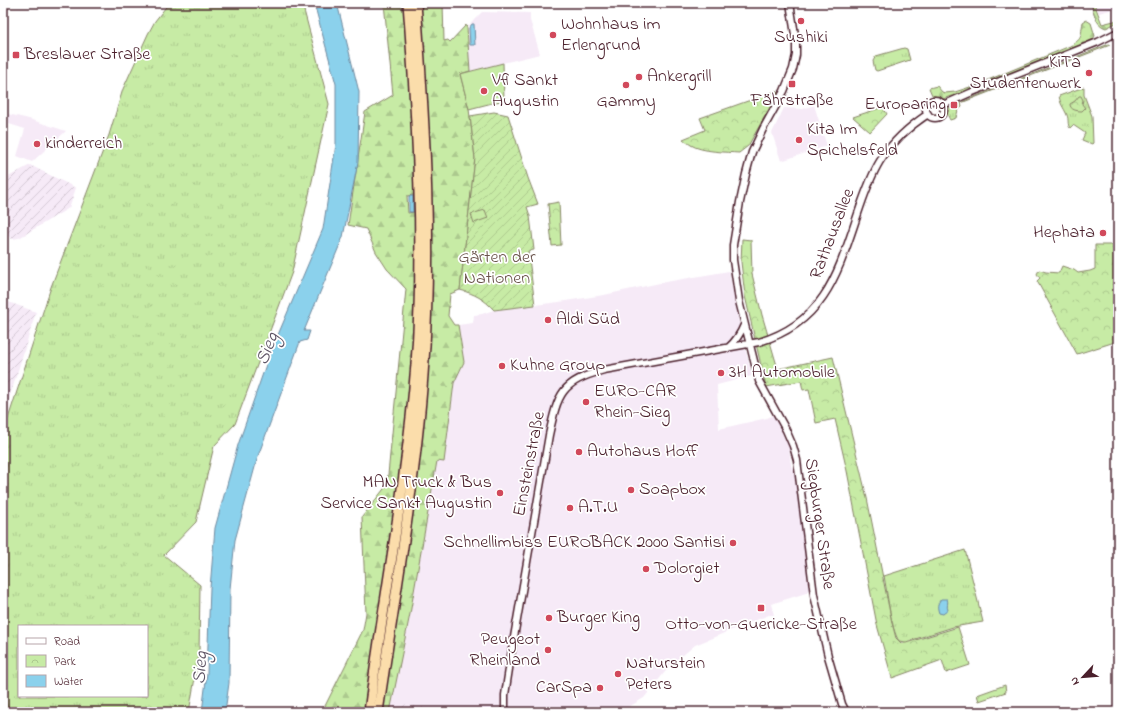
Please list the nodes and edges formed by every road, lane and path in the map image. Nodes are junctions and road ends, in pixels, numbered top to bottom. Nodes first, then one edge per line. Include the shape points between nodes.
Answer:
1 (408, 3) edge
2 (416, 3) edge
3 (790, 3) edge
4 (1118, 32) edge
5 (943, 105) junction
6 (928, 114) junction
7 (744, 325) junction
8 (750, 344) junction
9 (727, 349) junction
10 (369, 712) edge
11 (378, 712) edge
12 (505, 712) edge
13 (846, 712) edge

1 - 10 highway via 419,182 420,251 416,363 397,531
2 - 11 highway via 427,172 428,276 423,375 412,481
3 - 7 street, Siegburger Straße via 796,41 793,69 784,92 752,152 733,245 733,266
4 - 5 street
5 - 6 street via 941,116 935,118
5 - 6 street via 939,101 931,101 926,107
6 - 8 street, Rathausallee via 906,130 881,159 866,190 840,267 820,302 794,326 766,340
7 - 8 street, Siegburger Straße
7 - 9 street via 735,342
8 - 9 street, Einsteinstraße
8 - 13 street, Siegburger Straße via 759,381 786,430 797,460 814,595 828,656
9 - 12 street, Einsteinstraße via 586,375 567,386 559,398 549,435 515,626

